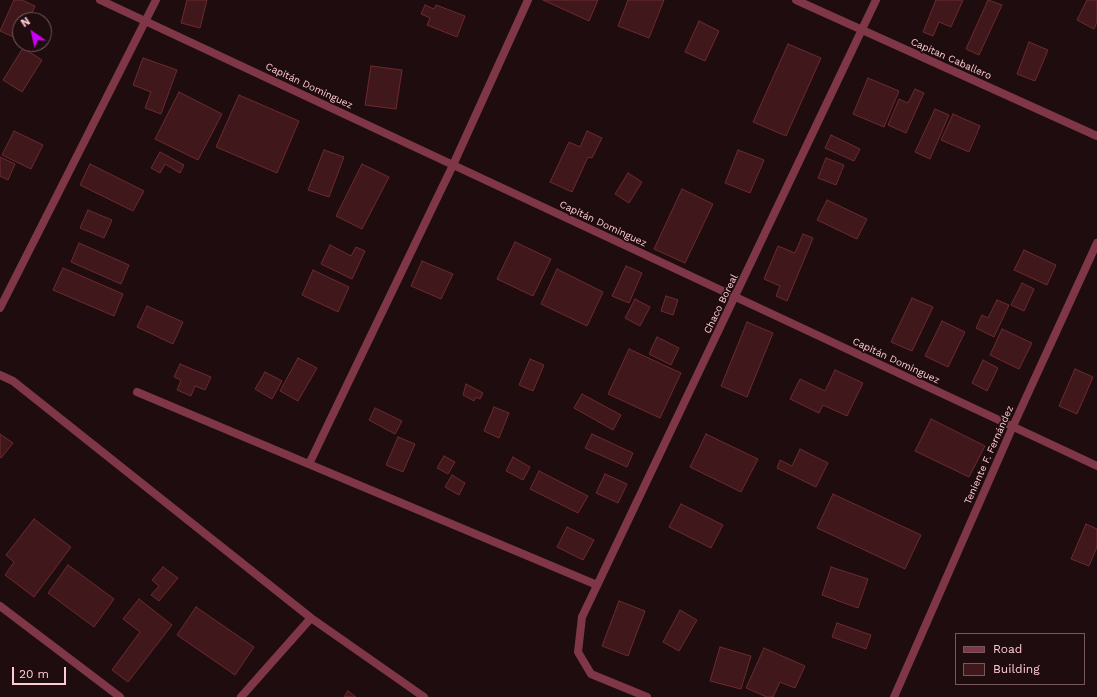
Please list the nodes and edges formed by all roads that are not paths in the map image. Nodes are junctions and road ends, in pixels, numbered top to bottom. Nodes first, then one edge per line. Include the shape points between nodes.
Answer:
1 (100, 0) edge
2 (156, 0) edge
3 (528, 0) edge
4 (796, 0) edge
5 (876, 0) edge
6 (145, 21) junction
7 (862, 30) junction
8 (1097, 136) edge
9 (453, 164) junction
10 (1097, 243) edge
11 (735, 297) junction
12 (0, 308) edge
13 (0, 375) edge
14 (137, 392) dead end
15 (1012, 426) junction
16 (309, 464) junction
17 (1097, 466) edge
18 (597, 585) junction
19 (0, 606) edge
20 (311, 618) junction
21 (120, 697) edge
22 (241, 697) edge
23 (424, 697) edge
24 (647, 697) edge
25 (894, 697) edge

1 - 6 street, Capitán Dominguez
2 - 6 street
3 - 9 street
4 - 7 street, Capitan Caballero
5 - 7 street, Chaco Boreal
6 - 9 street, Capitán Dominguez
6 - 12 street
7 - 8 street, Capitan Caballero
7 - 11 street, Chaco Boreal
9 - 11 street, Capitán Dominguez
9 - 16 street
10 - 15 street, Teniente F. Fernández
11 - 15 street, Capitán Dominguez
11 - 18 street, Chaco Boreal
13 - 20 street via 13,381
14 - 16 street
15 - 17 street, Capitán Dominguez
15 - 25 street, Teniente F. Fernández
16 - 18 street
18 - 24 street, Chaco Boreal via 582,617 578,652 592,674
19 - 21 street
20 - 22 street
20 - 23 street

